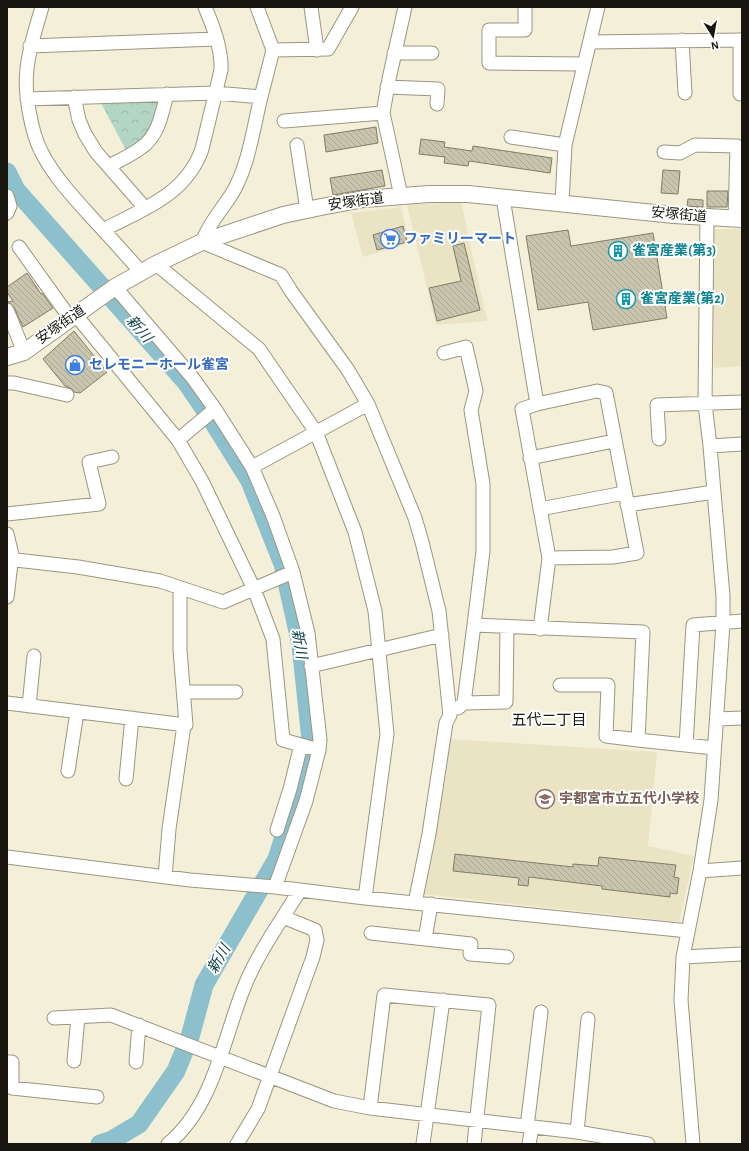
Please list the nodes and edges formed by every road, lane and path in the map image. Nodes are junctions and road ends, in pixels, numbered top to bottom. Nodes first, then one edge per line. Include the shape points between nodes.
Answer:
1 (42, 7) edge
2 (205, 7) edge
3 (257, 7) edge
4 (311, 7) edge
5 (352, 7) edge
6 (405, 7) edge
7 (525, 7) edge
8 (598, 7) edge
9 (216, 39) junction
10 (682, 40) junction
11 (741, 40) edge
12 (590, 42) junction
13 (30, 46) junction
14 (272, 50) junction
15 (317, 50) junction
16 (394, 53) junction
17 (432, 53) dead end
18 (583, 64) junction
19 (387, 87) junction
20 (215, 92) junction
21 (685, 93) dead end
22 (167, 94) junction
23 (740, 94) dead end
24 (74, 97) junction
25 (261, 97) junction
26 (28, 99) junction
27 (438, 104) dead end
28 (384, 113) junction
29 (284, 122) dead end
30 (511, 137) dead end
31 (297, 145) dead end
32 (565, 145) junction
33 (664, 152) dead end
34 (109, 166) junction
35 (7, 196) edge
36 (401, 196) junction
37 (503, 198) junction
38 (562, 203) junction
39 (145, 208) junction
40 (307, 210) junction
41 (7, 213) edge
42 (707, 218) junction
43 (738, 219) edge
44 (103, 230) junction
45 (202, 242) junction
46 (19, 247) dead end
47 (156, 264) junction
48 (141, 272) junction
49 (110, 291) junction
50 (7, 310) edge
51 (72, 316) junction
52 (24, 352) junction
53 (444, 352) dead end
54 (7, 356) edge
55 (7, 383) edge
56 (67, 395) dead end
57 (742, 402) edge
58 (368, 404) junction
59 (537, 404) junction
60 (705, 404) junction
61 (211, 413) junction
62 (316, 432) junction
63 (659, 439) dead end
64 (178, 440) junction
65 (614, 441) junction
66 (742, 444) edge
67 (710, 446) junction
68 (112, 457) dead end
69 (530, 458) junction
70 (252, 467) junction
71 (714, 492) junction
72 (626, 499) junction
73 (540, 509) junction
74 (7, 514) edge
75 (7, 534) edge
76 (549, 558) junction
77 (9, 559) edge
78 (287, 574) junction
79 (180, 588) junction
80 (254, 589) junction
81 (7, 597) edge
82 (742, 621) edge
83 (723, 623) junction
84 (474, 626) junction
85 (507, 627) junction
86 (540, 629) junction
87 (442, 635) junction
88 (379, 650) junction
89 (34, 656) dead end
90 (311, 666) junction
91 (560, 685) dead end
92 (184, 692) junction
93 (236, 692) dead end
94 (7, 703) edge
95 (464, 703) junction
96 (29, 706) junction
97 (77, 712) junction
98 (450, 715) junction
99 (132, 718) junction
100 (742, 718) edge
101 (717, 719) junction
102 (184, 725) junction
103 (638, 740) junction
104 (686, 745) junction
105 (310, 747) junction
106 (714, 748) junction
107 (68, 771) dead end
108 (126, 779) dead end
109 (277, 830) dead end
110 (7, 856) edge
111 (742, 868) edge
112 (700, 871) junction
113 (165, 877) junction
114 (270, 887) junction
115 (300, 890) junction
116 (364, 898) junction
117 (415, 903) junction
118 (431, 904) junction
119 (283, 918) junction
120 (688, 931) junction
121 (371, 933) dead end
122 (426, 939) junction
123 (742, 954) edge
124 (507, 957) dead end
125 (683, 957) junction
126 (443, 1000) junction
127 (541, 1012) dead end
128 (78, 1017) junction
129 (54, 1018) dead end
130 (588, 1019) dead end
131 (139, 1025) junction
132 (220, 1057) junction
133 (7, 1062) edge
134 (74, 1062) dead end
135 (136, 1062) dead end
136 (270, 1076) junction
137 (97, 1097) dead end
138 (370, 1108) junction
139 (427, 1114) junction
140 (476, 1120) junction
141 (529, 1127) junction
142 (577, 1132) junction
143 (168, 1144) edge
144 (237, 1144) edge
145 (423, 1144) edge
146 (474, 1144) edge
147 (530, 1144) edge
148 (648, 1144) edge
149 (693, 1144) edge

1 - 13 street
2 - 9 street
3 - 14 street
4 - 15 street
5 - 15 street via 328,49
6 - 16 street
7 - 18 street via 525,30 489,30 489,63
8 - 12 street
9 - 13 street
9 - 20 street via 221,70
10 - 11 street
10 - 12 street
10 - 21 street
11 - 23 street
12 - 18 street
13 - 26 street via 26,71
14 - 15 street
14 - 25 street
16 - 17 street
16 - 19 street
18 - 32 street
19 - 27 street via 438,89
19 - 28 street
20 - 22 street
20 - 25 street
20 - 39 street via 198,160 183,183
22 - 24 street
22 - 34 street via 160,122 153,136 144,147
24 - 26 street
24 - 34 street via 78,120 85,134
25 - 45 street via 245,164 232,193 207,229
26 - 44 street via 41,151 71,195
28 - 29 street
28 - 36 street
30 - 32 street
31 - 40 street
32 - 38 street
33 - 43 street via 680,153 695,145 737,146
34 - 39 street
35 - 41 street via 10,206
36 - 37 main road, 安塚街道 via 468,194
36 - 40 main road, 安塚街道 via 364,199
37 - 38 main road, 安塚街道
37 - 59 street
38 - 42 main road, 安塚街道
39 - 44 street
40 - 45 main road, 安塚街道 via 283,215
42 - 43 main road, 安塚街道
42 - 60 street
44 - 48 street
45 - 47 main road, 安塚街道
45 - 58 street via 281,275 348,370
46 - 51 street
47 - 48 main road, 安塚街道
47 - 62 street via 259,349
48 - 49 main road, 安塚街道
49 - 51 main road, 安塚街道
49 - 61 street via 192,377
50 - 52 street
51 - 52 main road, 安塚街道
51 - 64 street
52 - 54 main road, 安塚街道
53 - 84 street via 466,347 476,391 471,410 482,484 483,551
55 - 56 street
57 - 60 street
58 - 62 street
58 - 87 street via 415,518 439,611
59 - 65 street via 597,391 606,393
59 - 69 street via 522,409
60 - 63 street via 657,405
60 - 67 street
61 - 64 street
61 - 70 street
62 - 70 street
62 - 88 street via 358,542 375,611
64 - 80 street via 202,480
65 - 69 street
65 - 72 street
66 - 67 street
67 - 71 street
68 - 74 street via 89,462 99,504
69 - 73 street
70 - 78 street via 273,516
71 - 72 street
71 - 83 street
72 - 73 street
72 - 76 street via 636,553 613,557
73 - 76 street
75 - 77 street via 12,555
76 - 86 street
77 - 79 street via 118,573
77 - 81 street
78 - 80 street
78 - 90 street via 308,633
79 - 80 street via 223,602
79 - 92 street via 180,650
80 - 105 street via 273,639 283,740
82 - 83 street
83 - 101 street
83 - 104 street via 693,625
84 - 85 street
84 - 95 street
85 - 86 street
85 - 95 street via 506,702
86 - 103 street via 643,632
87 - 88 street
87 - 98 street
88 - 90 street
88 - 116 street via 387,734
89 - 96 street
90 - 105 street via 320,740
91 - 103 street via 608,685 606,736
92 - 93 street
92 - 102 street
94 - 96 street
95 - 98 street
96 - 97 street
97 - 99 street
97 - 107 street
98 - 117 street via 446,723 430,834
99 - 102 street
99 - 108 street
100 - 101 street
101 - 106 street
102 - 113 street
103 - 104 street
104 - 106 street
105 - 109 street via 290,789
105 - 114 street via 306,801
106 - 112 street via 711,800
110 - 113 street
111 - 112 street
112 - 120 street
113 - 114 street
114 - 115 street
115 - 116 street
115 - 119 street
116 - 117 street
117 - 118 street
118 - 120 street
118 - 122 street
119 - 132 street via 245,985
119 - 136 street via 316,930 317,940
120 - 125 street
121 - 122 street
122 - 124 street via 471,944 470,954
123 - 125 street
125 - 149 street via 681,1000
126 - 138 street via 384,995
126 - 139 street
126 - 140 street via 489,1005
127 - 141 street
128 - 129 street
128 - 131 street via 111,1015
128 - 134 street
130 - 142 street
131 - 132 street
131 - 135 street
132 - 136 street
132 - 143 street via 197,1110
133 - 137 street via 12,1062 12,1088
136 - 138 street via 334,1101
136 - 144 street via 258,1109
138 - 139 street
139 - 140 street
139 - 145 street
140 - 141 street
140 - 146 street
141 - 142 street
141 - 147 street
142 - 148 street

